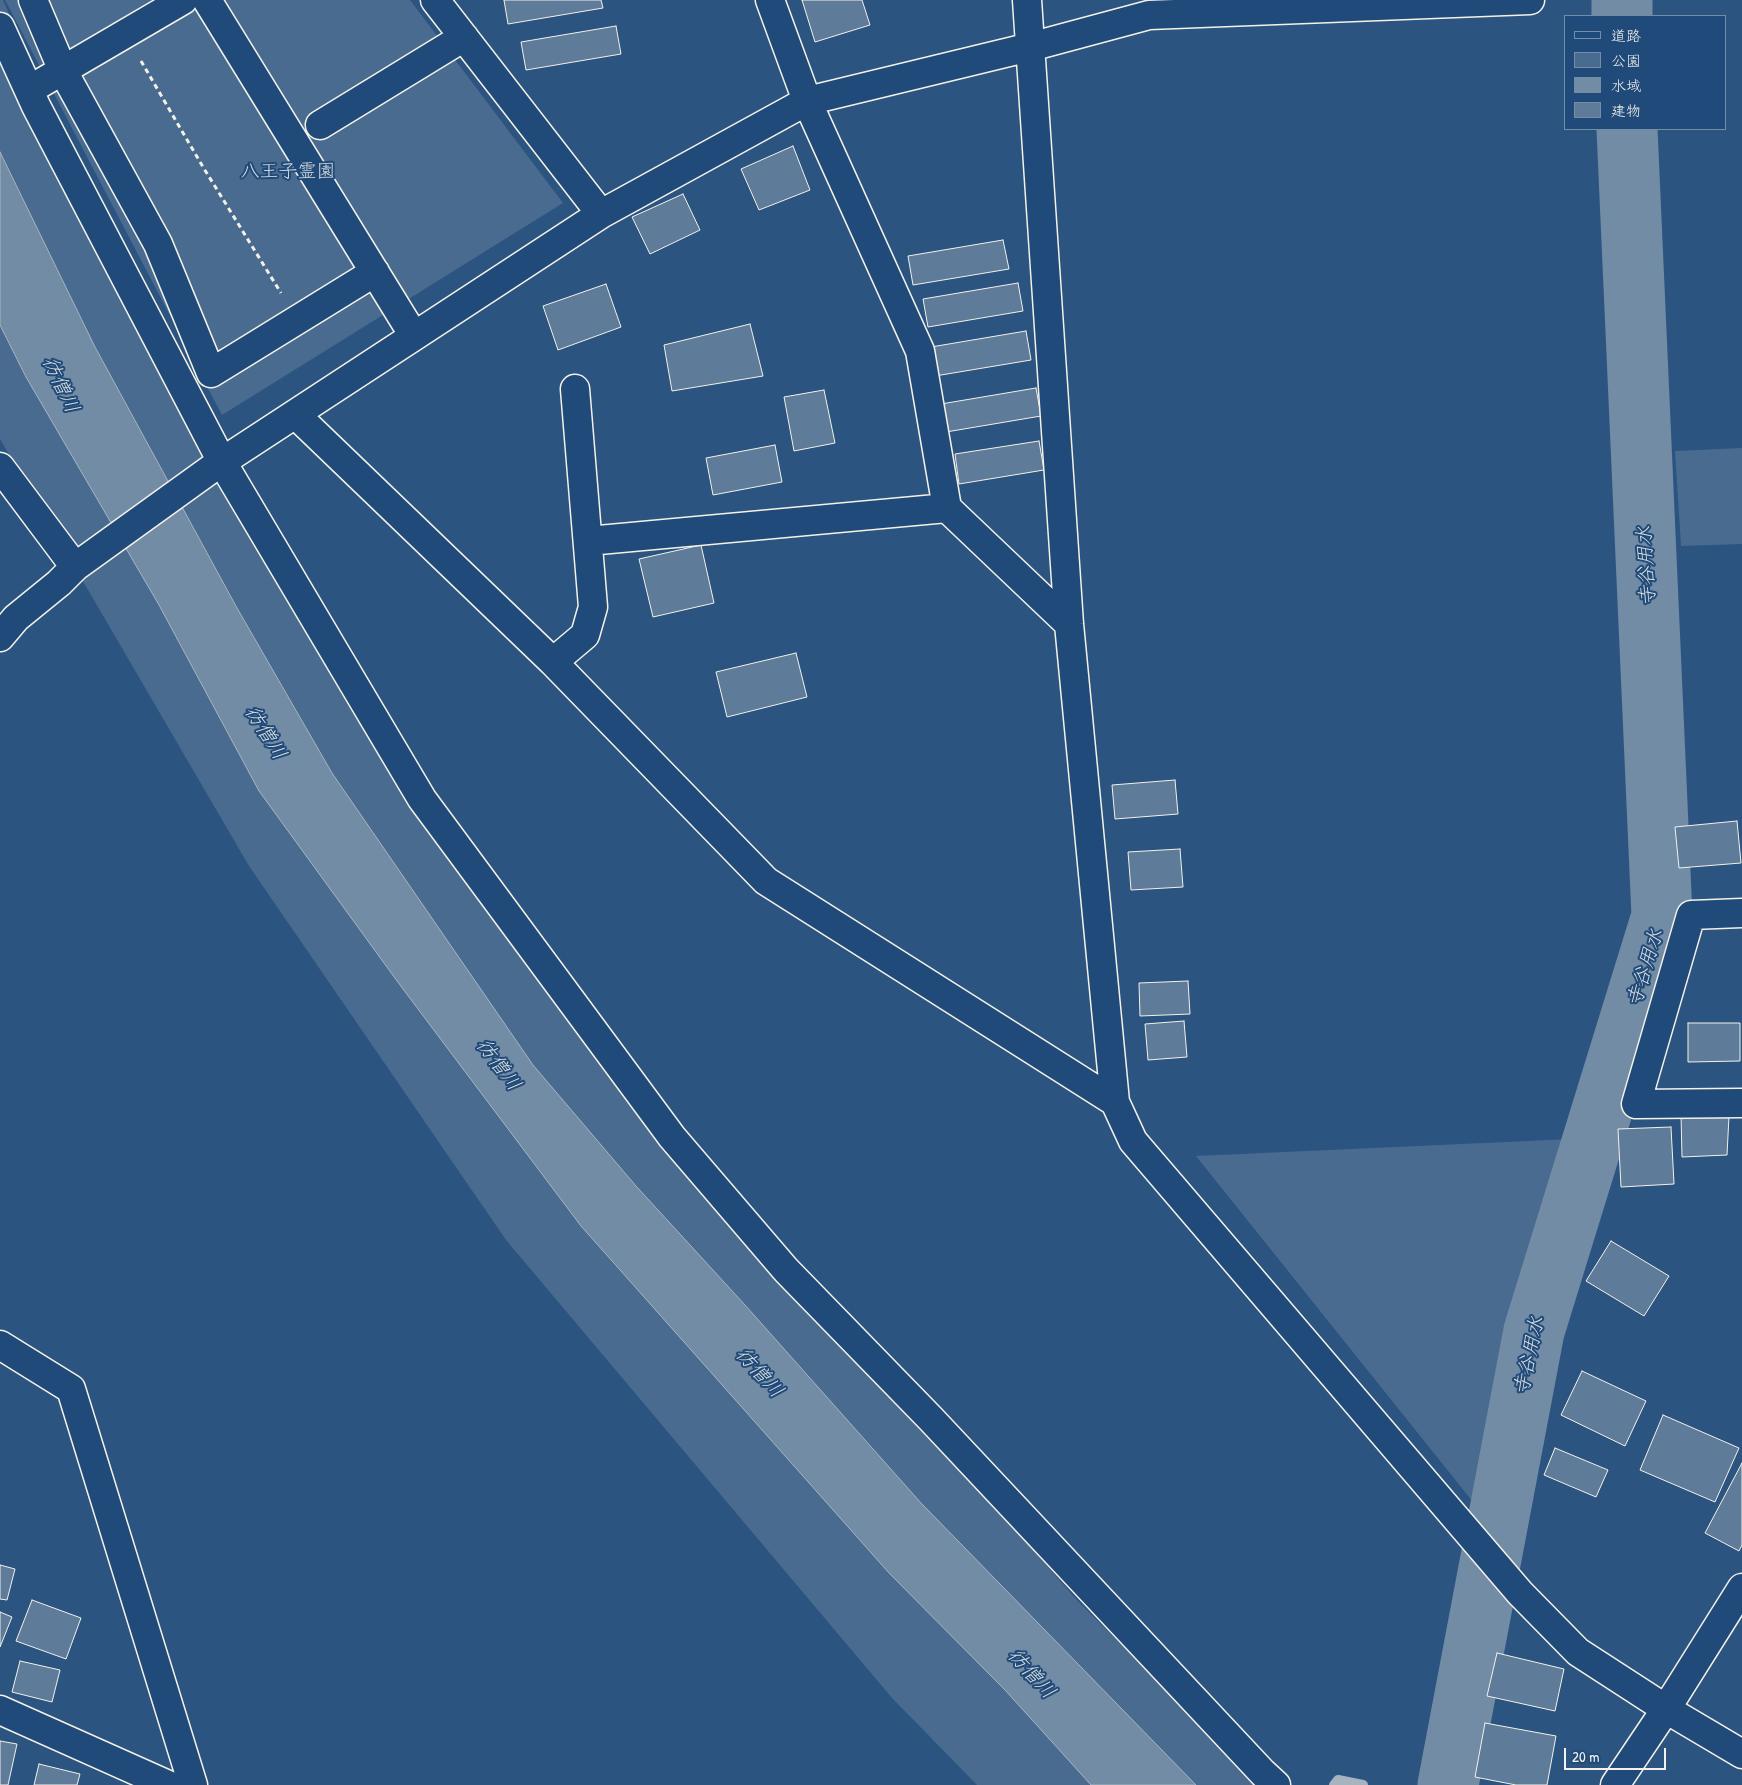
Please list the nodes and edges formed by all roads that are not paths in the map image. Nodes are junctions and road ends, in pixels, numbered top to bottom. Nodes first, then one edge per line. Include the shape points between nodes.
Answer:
1 (33, 0) edge
2 (184, 0) edge
3 (207, 0) edge
4 (435, 0) edge
5 (770, 0) edge
6 (1027, 0) edge
7 (1530, 0) edge
8 (0, 27) edge
9 (464, 37) junction
10 (1030, 47) junction
11 (64, 71) junction
12 (29, 90) junction
13 (807, 101) junction
14 (320, 125) dead end
15 (602, 214) junction
16 (375, 272) junction
17 (414, 336) junction
18 (574, 389) dead end
19 (296, 414) junction
20 (216, 466) junction
21 (0, 467) edge
22 (947, 508) junction
23 (588, 541) junction
24 (75, 566) junction
25 (1069, 624) junction
26 (0, 636) edge
27 (553, 662) junction
28 (1742, 913) edge
29 (1116, 1102) junction
30 (1742, 1103) edge
31 (0, 1345) edge
32 (1742, 1588) edge
33 (1666, 1709) junction
34 (0, 1710) edge
35 (1742, 1754) edge
36 (168, 1785) edge
37 (193, 1785) edge
38 (1276, 1785) edge
39 (1615, 1785) edge

1 - 11 street
2 - 11 street
3 - 16 street
4 - 9 street
5 - 13 street
6 - 10 street
7 - 10 street via 1149,15
8 - 12 street
9 - 14 street
9 - 15 street
10 - 13 street
10 - 25 street
11 - 12 street
11 - 16 street via 158,244 211,373
12 - 20 street
13 - 15 street
13 - 22 street via 920,351
15 - 17 street
16 - 17 street
17 - 19 street
18 - 23 street
19 - 20 street
19 - 27 street
20 - 24 street
20 - 38 street via 422,800 672,1137 786,1270
21 - 24 street
22 - 23 street
22 - 25 street
23 - 27 street via 593,607 585,635
24 - 26 street
25 - 29 street
27 - 29 street via 766,881
28 - 30 street via 1691,915 1636,1104
29 - 33 street via 1134,1141 1520,1593 1578,1652
31 - 37 street via 70,1389
32 - 33 street
33 - 35 street
33 - 39 street
34 - 36 street

